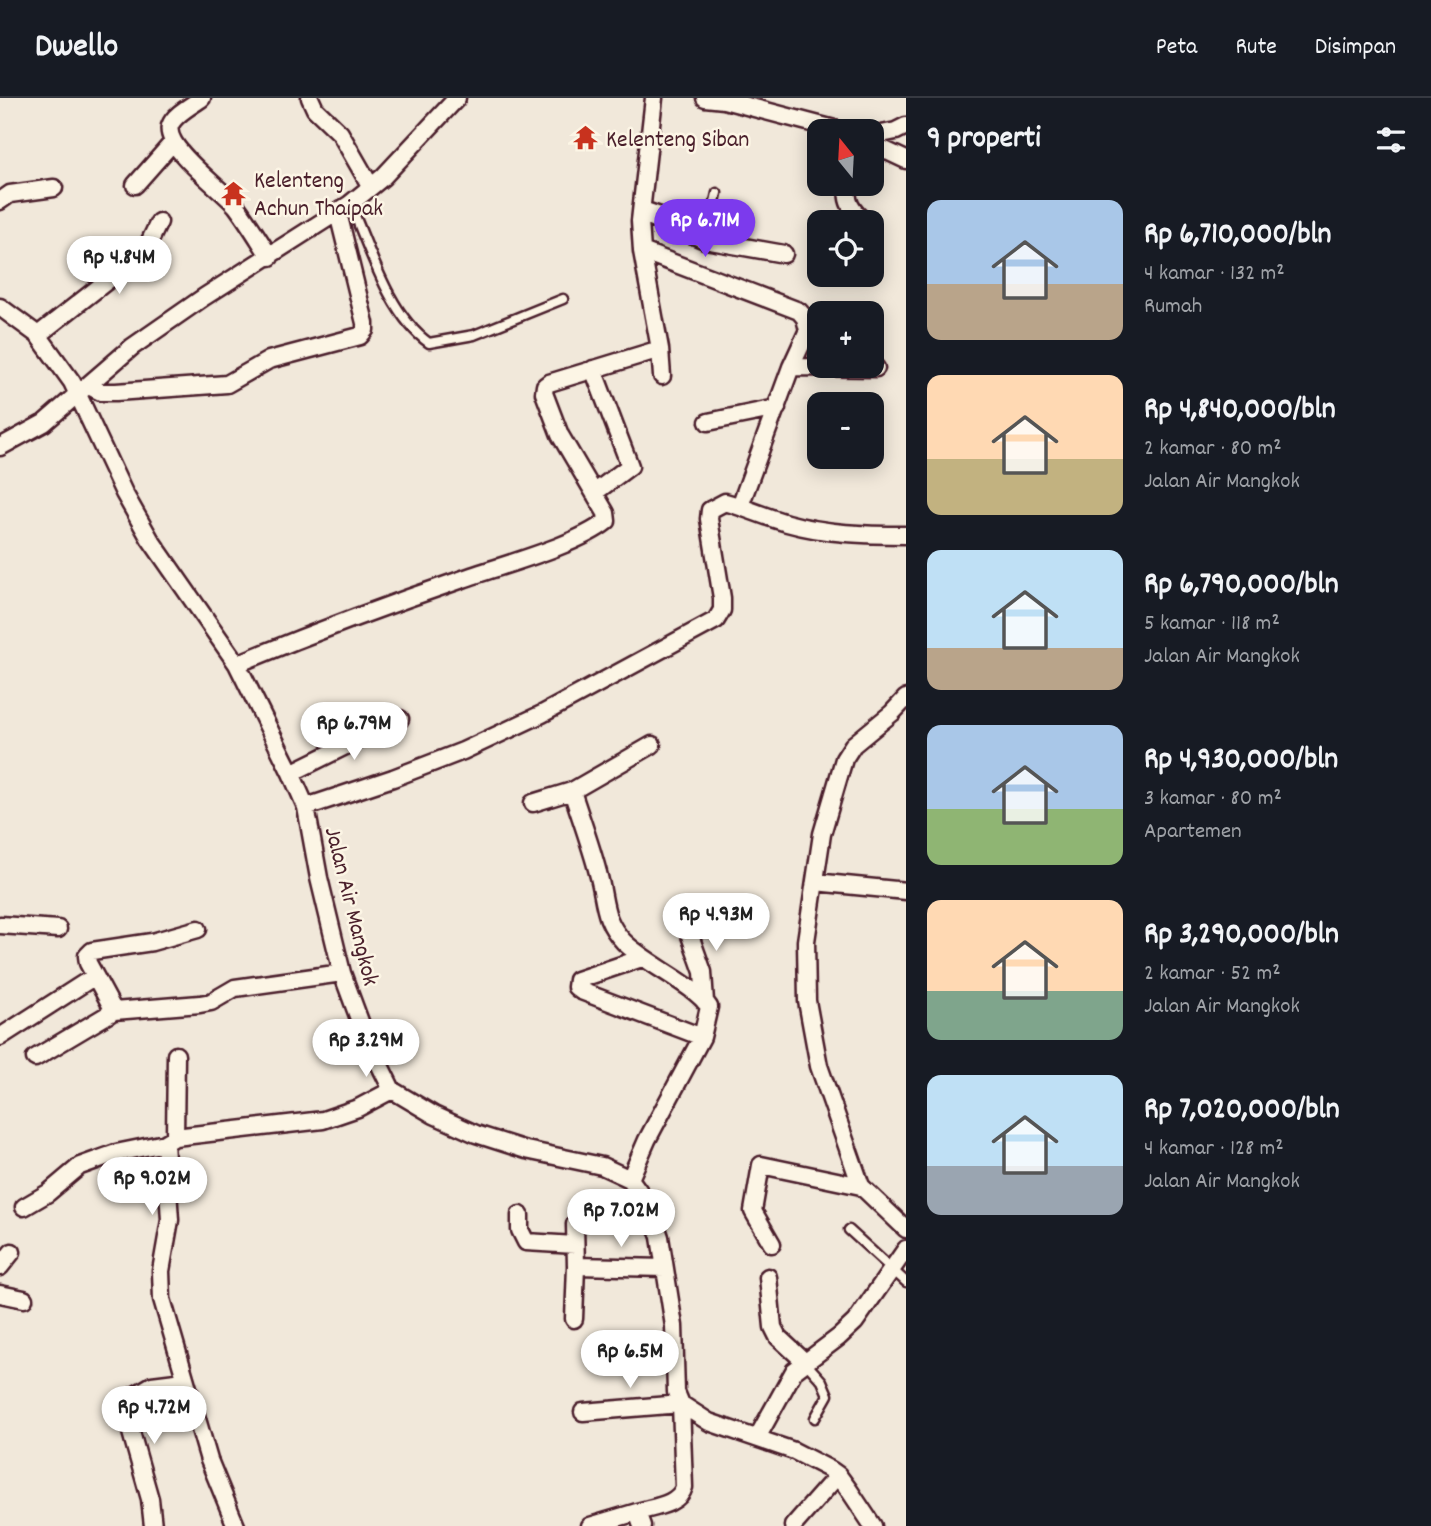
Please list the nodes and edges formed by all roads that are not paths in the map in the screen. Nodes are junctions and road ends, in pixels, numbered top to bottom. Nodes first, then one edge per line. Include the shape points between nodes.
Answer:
1 (202, 98) edge
2 (310, 98) edge
3 (457, 98) edge
4 (654, 98) edge
5 (705, 98) edge
6 (762, 104) edge
7 (807, 119) edge
8 (906, 126) edge
9 (884, 134) edge
10 (173, 142) junction
11 (884, 150) edge
12 (906, 160) edge
13 (135, 185) dead end
14 (371, 187) junction
15 (54, 188) dead end
16 (717, 193) dead end
17 (0, 201) edge
18 (344, 209) junction
19 (641, 210) junction
20 (159, 222) dead end
21 (693, 229) junction
22 (642, 251) junction
23 (784, 254) dead end
24 (270, 257) junction
25 (562, 299) dead end
26 (0, 307) edge
27 (38, 335) junction
28 (660, 349) junction
29 (791, 367) junction
30 (807, 367) edge
31 (593, 369) junction
32 (662, 376) dead end
33 (84, 390) junction
34 (777, 408) junction
35 (708, 422) dead end
36 (0, 447) edge
37 (594, 493) junction
38 (740, 506) junction
39 (906, 535) edge
40 (237, 664) junction
41 (906, 698) edge
42 (401, 719) dead end
43 (652, 745) dead end
44 (291, 772) junction
45 (572, 791) junction
46 (533, 803) dead end
47 (306, 807) junction
48 (815, 882) junction
49 (906, 891) edge
50 (682, 913) dead end
51 (0, 925) edge
52 (58, 929) dead end
53 (198, 929) dead end
54 (642, 958) junction
55 (342, 972) junction
56 (95, 976) junction
57 (705, 1002) junction
58 (114, 1011) junction
59 (0, 1037) edge
60 (702, 1037) junction
61 (176, 1055) dead end
62 (35, 1058) dead end
63 (391, 1090) junction
64 (170, 1140) junction
65 (630, 1179) junction
66 (861, 1186) junction
67 (24, 1206) dead end
68 (520, 1215) dead end
69 (575, 1224) dead end
70 (906, 1228) edge
71 (849, 1230) dead end
72 (772, 1244) dead end
73 (575, 1245) junction
74 (906, 1249) edge
75 (12, 1252) dead end
76 (576, 1266) junction
77 (0, 1267) edge
78 (665, 1268) junction
79 (892, 1269) junction
80 (768, 1277) dead end
81 (906, 1282) edge
82 (0, 1294) edge
83 (24, 1299) dead end
84 (574, 1319) dead end
85 (805, 1362) junction
86 (184, 1381) junction
87 (681, 1404) junction
88 (583, 1412) dead end
89 (815, 1418) dead end
90 (757, 1438) junction
91 (838, 1475) junction
92 (640, 1519) edge
93 (153, 1526) edge
94 (236, 1526) edge
95 (590, 1526) edge
96 (793, 1526) edge
97 (873, 1526) edge

1 - 10 street via 174,119
2 - 14 street via 340,133
3 - 14 street
4 - 19 street
5 - 6 street
6 - 7 street
8 - 9 street
10 - 13 street
10 - 24 street via 236,206
11 - 12 street
14 - 18 street
15 - 17 street via 10,194
16 - 21 lane via 711,220
18 - 24 street
18 - 25 lane via 400,311 414,332 429,343 474,335
18 - 33 street via 365,323 360,336 270,360 227,384 116,393
19 - 21 street
19 - 22 street
20 - 27 street via 146,249
21 - 23 street via 735,247
22 - 28 street
22 - 29 street via 799,311 808,330
24 - 33 street via 132,347
26 - 27 street, Jalan Air Mangkok
27 - 33 street, Jalan Air Mangkok
28 - 31 street
28 - 32 street
29 - 30 street
29 - 34 street
31 - 37 street via 630,466
31 - 37 street via 550,383 544,393 560,435
33 - 36 street via 44,424
33 - 40 street, Jalan Air Mangkok via 124,493 150,539
34 - 35 street
34 - 38 street
37 - 40 street via 606,513 607,521 600,527
38 - 39 street via 819,530
38 - 47 street via 725,502 710,510 722,598 716,620 474,746
40 - 44 street, Jalan Air Mangkok
41 - 48 street via 853,745 844,759 822,834
42 - 44 street
43 - 45 street
44 - 47 street, Jalan Air Mangkok
45 - 46 street
45 - 54 street via 607,919
47 - 55 street, Jalan Air Mangkok
48 - 49 street
48 - 66 street via 806,942 807,1001 818,1066
50 - 57 street via 703,972
51 - 52 street
53 - 56 street via 92,951 87,956
54 - 57 street
54 - 60 street via 577,980 576,987
55 - 58 street via 235,988 200,1004
55 - 63 street, Jalan Air Mangkok
56 - 58 street
56 - 59 street
57 - 60 street via 709,1013
58 - 62 street
60 - 65 street
61 - 64 street
63 - 64 street via 323,1120
63 - 65 street via 476,1134 602,1166
64 - 67 street via 80,1166
64 - 86 street via 170,1220 161,1271 162,1299
65 - 78 street via 655,1218
66 - 70 street
66 - 72 street via 761,1165 753,1211
68 - 73 street via 526,1242
69 - 73 street
71 - 79 lane
73 - 76 street
74 - 79 street
75 - 77 street
76 - 78 street
76 - 84 street
78 - 87 street via 674,1326 676,1392
79 - 81 lane
79 - 85 street via 855,1322
80 - 85 street via 773,1327
82 - 83 street
85 - 89 lane via 827,1389 825,1403
85 - 90 street via 786,1382
86 - 93 street via 152,1385 127,1400 125,1411
86 - 94 street
87 - 88 street
87 - 90 street via 709,1422
87 - 92 street via 681,1495
90 - 91 street via 794,1451
91 - 96 street
91 - 97 street
92 - 95 street

